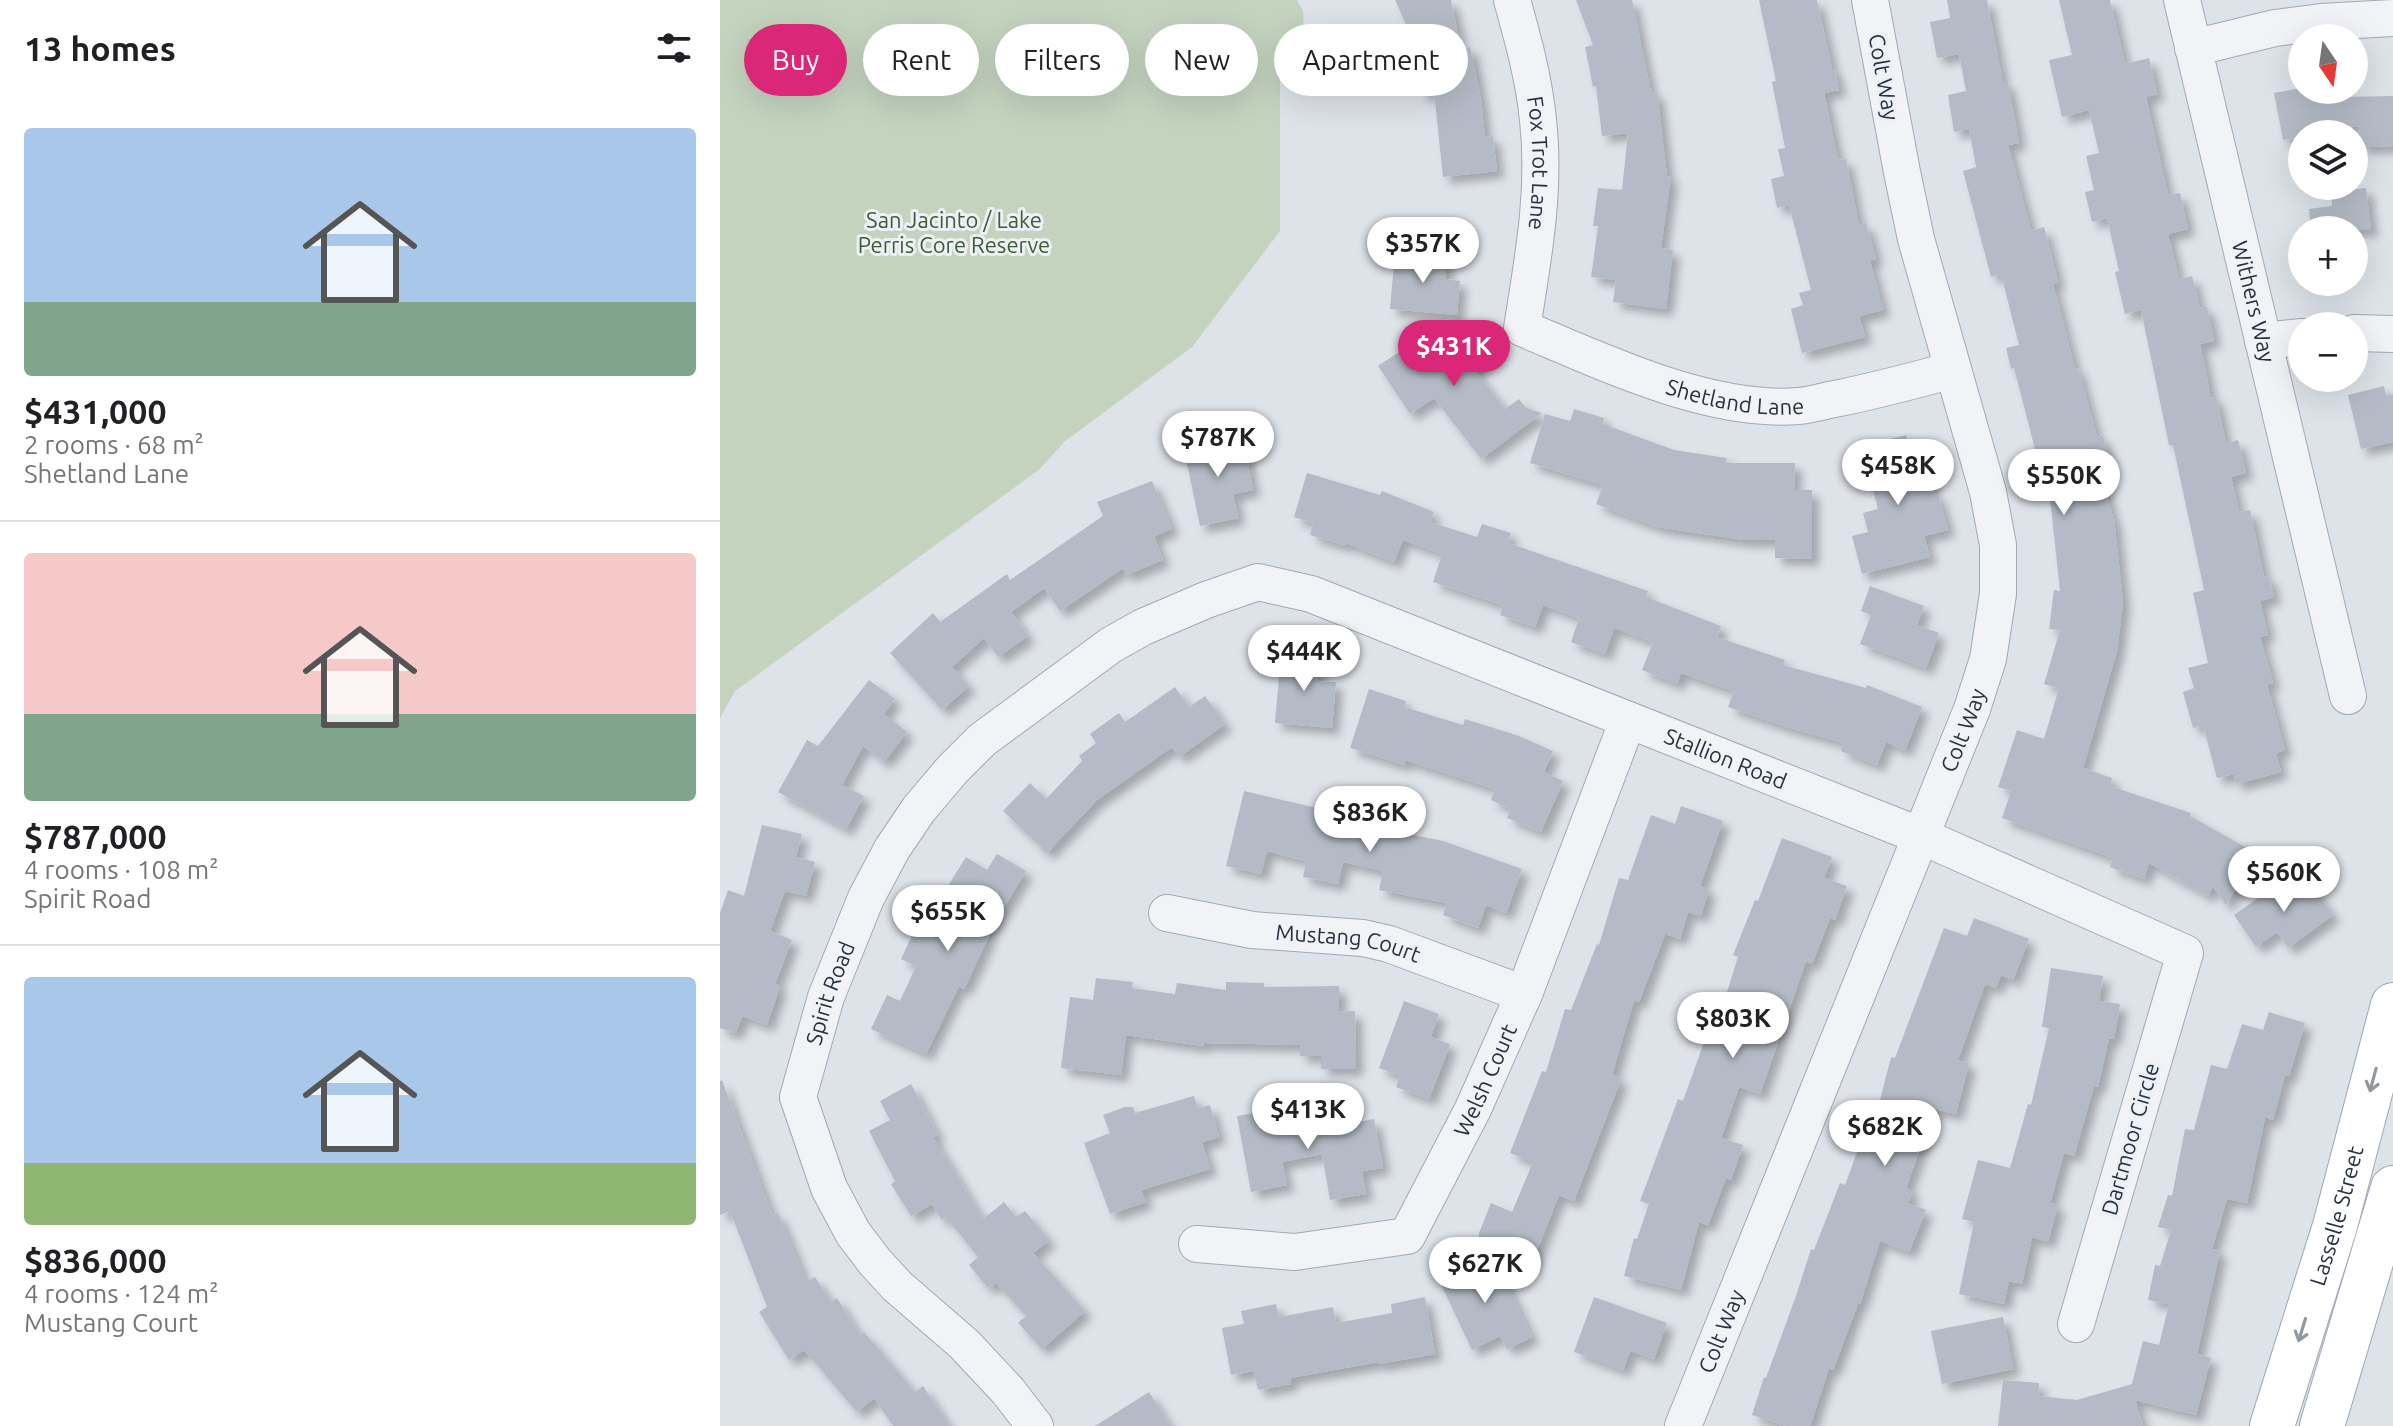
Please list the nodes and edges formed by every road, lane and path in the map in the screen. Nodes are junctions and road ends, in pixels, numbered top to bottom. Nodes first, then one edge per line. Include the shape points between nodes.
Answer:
1 (1512, 0) edge
2 (1870, 0) edge
3 (2182, 0) edge
4 (2393, 18) edge
5 (2193, 48) junction
6 (1522, 328) joint
7 (2368, 333) edge
8 (2393, 334) edge
9 (2288, 338) edge
10 (2263, 341) junction
11 (1953, 370) junction
12 (1258, 582) joint
13 (2348, 696) dead end
14 (1628, 720) junction
15 (1921, 836) junction
16 (1167, 913) dead end
17 (2185, 953) joint
18 (1524, 994) junction
19 (2393, 1005) edge
20 (2393, 1188) edge
21 (1197, 1244) dead end
22 (2076, 1324) dead end
23 (1035, 1426) edge
24 (1683, 1426) edge
25 (2272, 1426) edge
26 (2322, 1426) edge

1 - 6 street, Fox Trot Lane via 1534,91 1540,164 1537,231
2 - 11 street, Colt Way via 1910,212
3 - 5 street, Withers Way
4 - 5 street via 2275,28
5 - 10 street, Withers Way
6 - 11 street, Shetland Lane via 1687,391 1751,405 1798,406
7 - 8 street
9 - 10 street
10 - 13 street, Withers Way
11 - 15 street, Colt Way via 1988,492 1998,545 1998,594 1988,659
12 - 14 street, Stallion Road via 1311,594
12 - 23 street, Spirit Road via 1111,645 982,740 952,770 892,849 866,898 826,997 798,1097 829,1188 853,1233 897,1286 964,1344
14 - 15 street, Stallion Road
14 - 18 street, Welsh Court
15 - 17 street, Stallion Road
15 - 24 street, Colt Way
16 - 18 street, Mustang Court via 1252,930 1363,938
17 - 22 street, Dartmoor Circle
18 - 21 street, Welsh Court via 1473,1109 1407,1236 1295,1252
19 -> 25 main road, Lasselle Street via 2335,1226
20 - 26 main road

